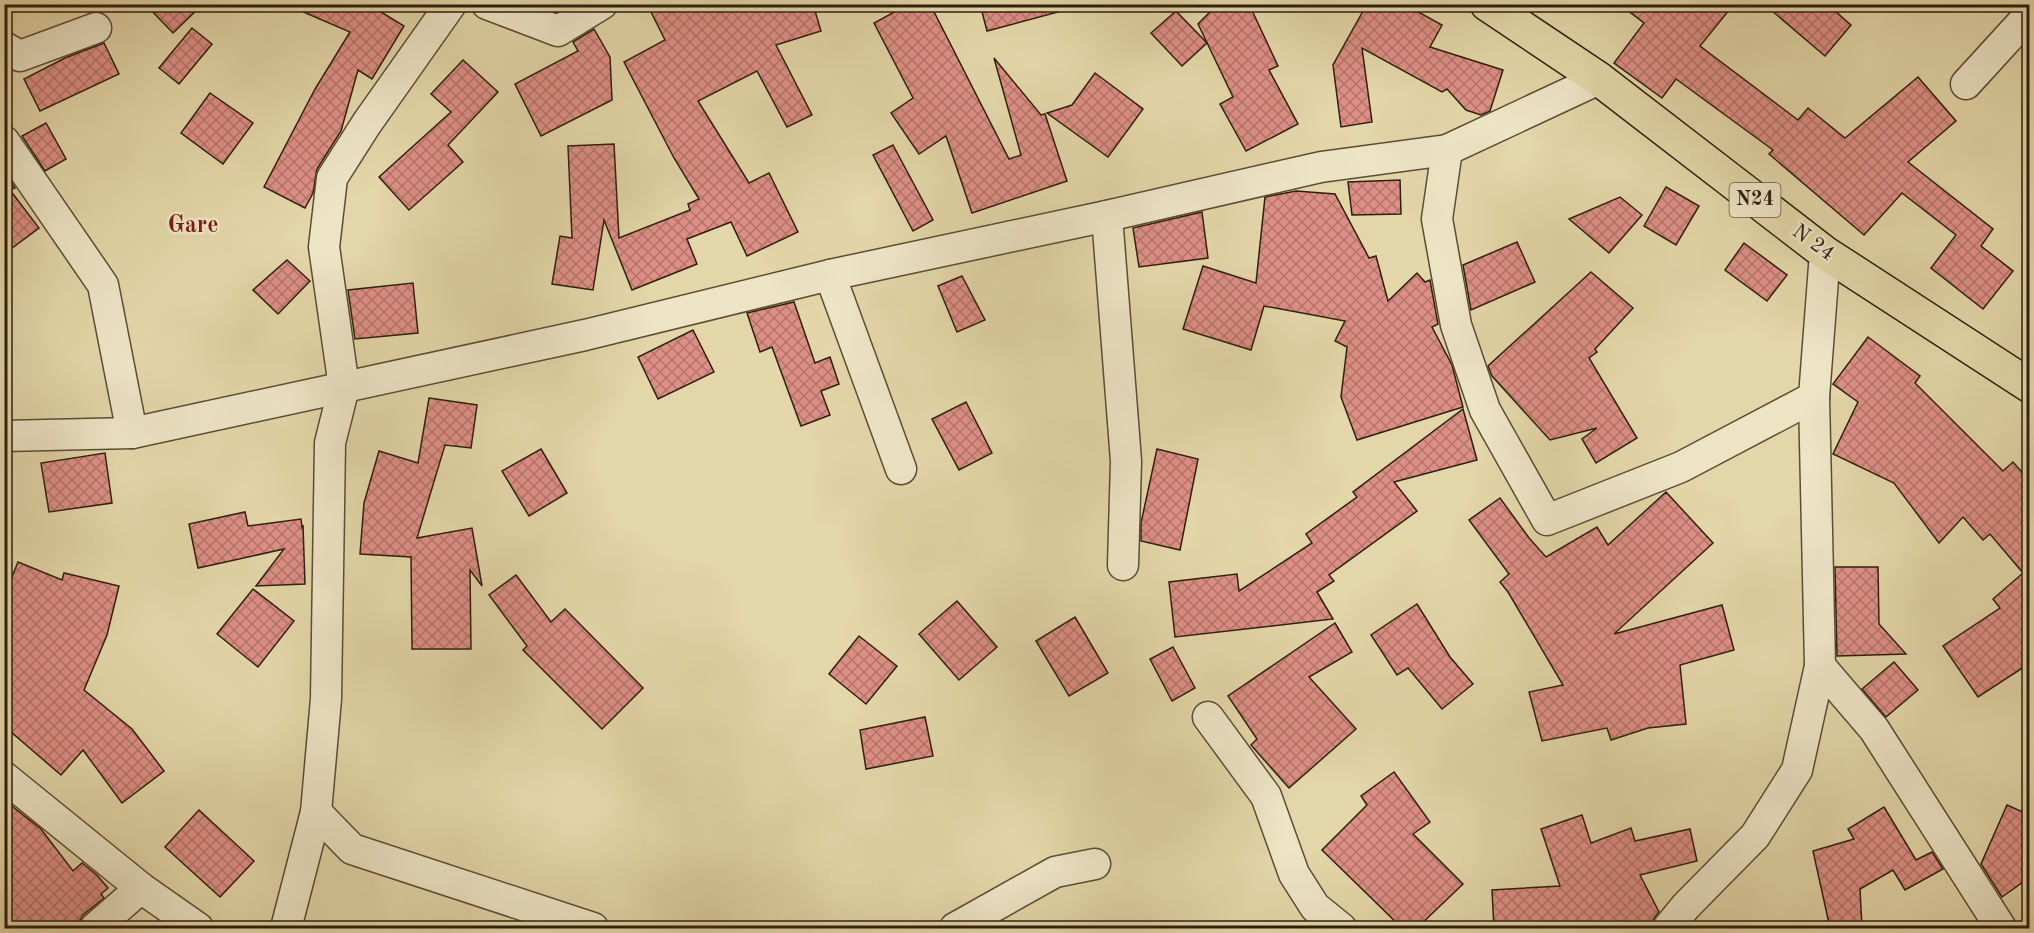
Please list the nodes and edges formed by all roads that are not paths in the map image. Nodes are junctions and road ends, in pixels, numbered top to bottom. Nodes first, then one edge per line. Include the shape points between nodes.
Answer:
1 (451, 4) edge
2 (487, 4) edge
3 (602, 4) edge
4 (1487, 4) edge
5 (2030, 14) edge
6 (96, 28) dead end
7 (4, 47) edge
8 (1599, 80) junction
9 (1966, 84) dead end
10 (4, 141) edge
11 (1447, 150) junction
12 (1107, 216) junction
13 (1825, 253) junction
14 (830, 275) junction
15 (2030, 386) edge
16 (344, 387) junction
17 (1814, 397) junction
18 (132, 433) junction
19 (4, 436) edge
20 (901, 469) dead end
21 (1123, 565) dead end
22 (1820, 666) junction
23 (1209, 717) dead end
24 (4, 777) edge
25 (316, 812) junction
26 (1095, 864) dead end
27 (141, 888) junction
28 (95, 928) edge
29 (198, 928) edge
30 (286, 928) edge
31 (593, 928) edge
32 (955, 928) edge
33 (1341, 928) edge
34 (1668, 928) edge
35 (2001, 928) edge

1 - 16 street via 332,178 324,247
2 - 3 street via 558,31
4 - 8 main road, N 24 / N24
5 - 9 street
6 - 7 street via 20,56
8 - 11 street
8 - 13 main road, N 24 / N24
10 - 18 street via 103,285
11 - 12 street via 1321,167
11 - 17 street via 1437,219 1456,326 1485,410 1547,520 1681,467
12 - 14 street
12 - 21 street via 1126,461
13 - 15 main road, N 24 / N24
13 - 17 street
14 - 16 street via 585,336
14 - 20 street
16 - 18 street
16 - 25 street via 330,443 326,699
17 - 22 street
18 - 19 street
22 - 34 street via 1797,770 1755,836
22 - 35 street via 1874,729
23 - 33 street via 1266,796 1294,874 1315,907
24 - 27 street
25 - 30 street
25 - 31 street via 352,849
26 - 32 street via 1055,872
27 - 28 street
27 - 29 street

